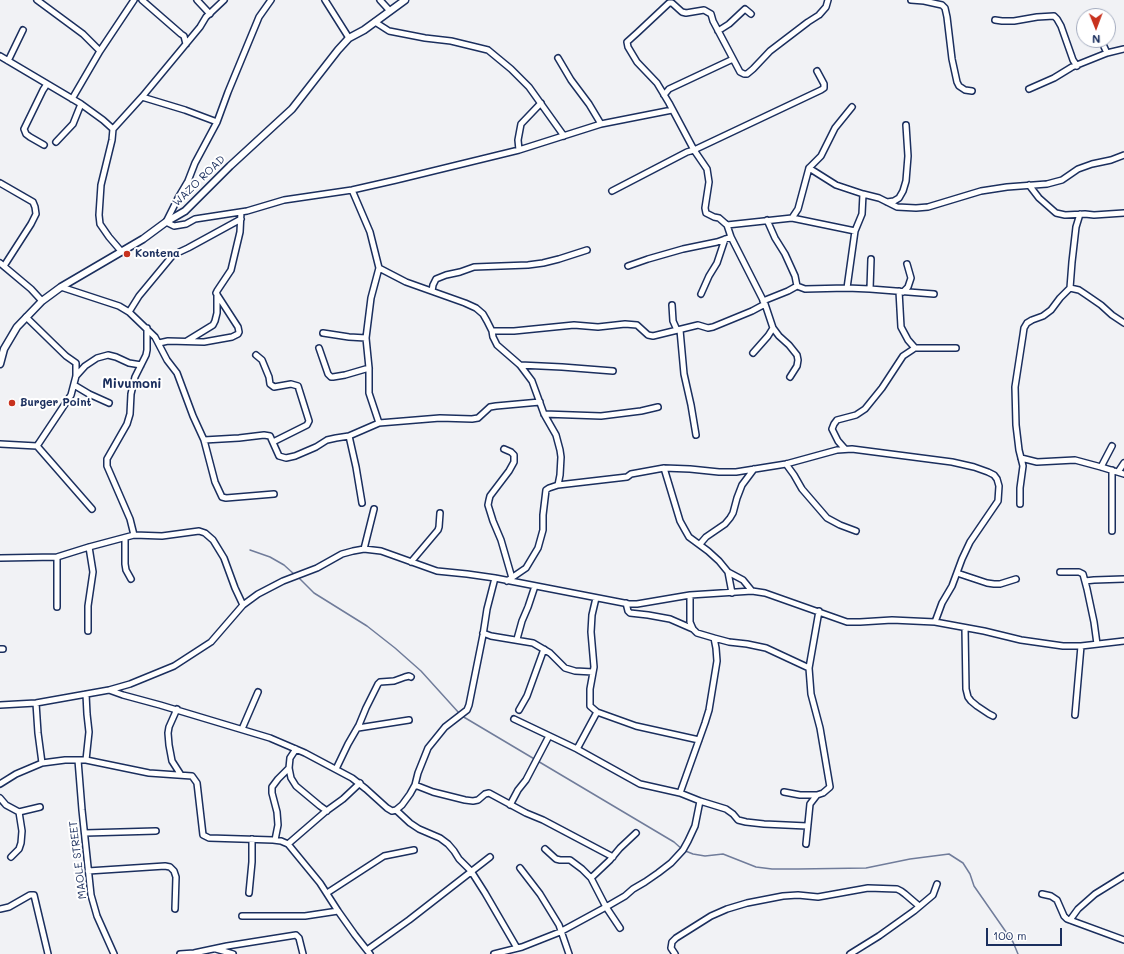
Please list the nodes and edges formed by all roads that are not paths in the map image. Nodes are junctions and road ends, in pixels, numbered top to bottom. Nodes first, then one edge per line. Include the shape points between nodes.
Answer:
1 (37, 0) edge
2 (134, 0) edge
3 (142, 0) edge
4 (197, 0) edge
5 (224, 0) edge
6 (271, 0) edge
7 (325, 0) edge
8 (380, 0) edge
9 (387, 0) edge
10 (405, 0) edge
11 (828, 0) edge
12 (912, 0) edge
13 (388, 9) junction
14 (210, 14) junction
15 (752, 14) dead end
16 (995, 20) dead end
17 (375, 22) junction
18 (23, 30) dead end
19 (718, 31) junction
20 (349, 38) junction
21 (186, 44) junction
22 (1105, 48) edge
23 (1124, 49) edge
24 (100, 51) junction
25 (1107, 53) junction
26 (0, 56) edge
27 (558, 58) dead end
28 (733, 60) junction
29 (8, 61) junction
30 (1077, 66) junction
31 (817, 71) dead end
32 (47, 84) junction
33 (1030, 89) dead end
34 (972, 91) dead end
35 (664, 95) junction
36 (142, 97) junction
37 (72, 99) junction
38 (81, 104) junction
39 (541, 104) junction
40 (852, 107) dead end
41 (672, 110) junction
42 (217, 122) junction
43 (601, 124) junction
44 (906, 125) dead end
45 (113, 129) junction
46 (564, 136) junction
47 (56, 142) dead end
48 (44, 145) dead end
49 (519, 150) junction
50 (694, 150) junction
51 (1124, 155) edge
52 (809, 168) junction
53 (0, 183) edge
54 (1029, 185) junction
55 (352, 190) junction
56 (612, 191) dead end
57 (863, 194) junction
58 (887, 202) junction
59 (241, 212) junction
60 (1124, 213) edge
61 (1080, 214) junction
62 (792, 218) junction
63 (241, 219) junction
64 (767, 220) junction
65 (166, 222) junction
66 (727, 225) junction
67 (855, 231) junction
68 (731, 237) junction
69 (725, 239) junction
70 (587, 250) dead end
71 (121, 252) junction
72 (871, 259) dead end
73 (907, 264) dead end
74 (2, 265) edge
75 (628, 266) dead end
76 (379, 268) junction
77 (797, 286) junction
78 (61, 287) junction
79 (847, 288) junction
80 (870, 288) junction
81 (1070, 288) junction
82 (432, 291) junction
83 (901, 291) junction
84 (217, 294) junction
85 (701, 294) dead end
86 (934, 294) dead end
87 (42, 301) junction
88 (764, 302) junction
89 (672, 305) dead end
90 (129, 312) junction
91 (26, 317) junction
92 (1124, 323) edge
93 (147, 328) junction
94 (773, 328) junction
95 (678, 330) junction
96 (492, 331) junction
97 (323, 333) dead end
98 (366, 338) junction
99 (187, 341) junction
100 (159, 343) junction
101 (319, 348) dead end
102 (915, 348) junction
103 (956, 348) dead end
104 (2, 352) edge
105 (753, 353) dead end
106 (256, 355) dead end
107 (0, 364) edge
108 (141, 365) junction
109 (520, 365) junction
110 (369, 368) junction
111 (613, 371) dead end
112 (76, 376) junction
113 (790, 377) dead end
114 (74, 384) junction
115 (540, 402) junction
116 (109, 403) dead end
117 (658, 407) dead end
118 (544, 414) junction
119 (379, 423) junction
120 (696, 435) dead end
121 (348, 436) junction
122 (204, 440) junction
123 (273, 442) junction
124 (0, 444) edge
125 (37, 446) junction
126 (1112, 446) dead end
127 (504, 449) dead end
128 (845, 449) junction
129 (1021, 458) junction
130 (1124, 463) edge
131 (786, 464) junction
132 (1101, 467) junction
133 (664, 468) junction
134 (754, 469) junction
135 (1112, 470) junction
136 (1118, 472) junction
137 (1124, 474) edge
138 (558, 485) junction
139 (274, 494) dead end
140 (362, 503) dead end
141 (1020, 504) dead end
142 (374, 509) dead end
143 (92, 510) dead end
144 (440, 513) dead end
145 (856, 531) dead end
146 (1112, 531) dead end
147 (134, 535) junction
148 (125, 538) junction
149 (700, 544) junction
150 (89, 547) junction
151 (364, 549) junction
152 (57, 557) junction
153 (0, 558) edge
154 (411, 562) junction
155 (728, 572) junction
156 (1060, 572) dead end
157 (957, 573) junction
158 (495, 578) junction
159 (131, 579) dead end
160 (509, 579) junction
161 (1016, 579) dead end
162 (1124, 580) edge
163 (1085, 581) junction
164 (535, 586) junction
165 (752, 591) junction
166 (732, 593) junction
167 (690, 595) junction
168 (596, 598) junction
169 (626, 604) junction
170 (243, 605) junction
171 (57, 607) dead end
172 (819, 611) junction
173 (935, 622) junction
174 (965, 628) junction
175 (693, 629) junction
176 (88, 631) dead end
177 (483, 632) junction
178 (714, 638) junction
179 (517, 639) junction
180 (1124, 641) edge
181 (1097, 644) junction
182 (1081, 646) junction
183 (544, 649) junction
184 (809, 668) junction
185 (593, 672) junction
186 (411, 677) dead end
187 (109, 690) junction
188 (258, 692) dead end
189 (86, 694) junction
190 (36, 703) junction
191 (0, 705) edge
192 (177, 709) junction
193 (520, 710) dead end
194 (597, 712) junction
195 (1075, 715) dead end
196 (993, 716) dead end
197 (514, 719) dead end
198 (409, 720) dead end
199 (358, 728) junction
200 (242, 729) junction
201 (549, 736) junction
202 (699, 740) junction
203 (296, 749) junction
204 (577, 749) junction
205 (78, 760) junction
206 (86, 760) junction
207 (42, 763) junction
208 (289, 768) junction
209 (336, 769) junction
210 (181, 775) junction
211 (360, 783) junction
212 (0, 784) edge
213 (415, 785) junction
214 (784, 792) dead end
215 (680, 793) junction
216 (817, 795) junction
217 (0, 798) edge
218 (700, 801) junction
219 (510, 805) junction
220 (40, 807) dead end
221 (396, 810) junction
222 (327, 811) junction
223 (19, 812) junction
224 (807, 826) junction
225 (156, 831) dead end
226 (636, 832) dead end
227 (85, 833) junction
228 (252, 839) junction
229 (275, 840) junction
230 (288, 844) junction
231 (806, 844) dead end
232 (545, 849) dead end
233 (414, 850) dead end
234 (11, 857) dead end
235 (490, 857) dead end
236 (613, 857) junction
237 (520, 868) dead end
238 (88, 871) junction
239 (471, 871) junction
240 (1124, 876) edge
241 (591, 878) junction
242 (937, 884) dead end
243 (249, 893) dead end
244 (327, 893) junction
245 (1042, 894) dead end
246 (919, 906) junction
247 (606, 907) junction
248 (0, 909) edge
249 (175, 909) dead end
250 (338, 911) junction
251 (242, 916) dead end
252 (1070, 920) junction
253 (620, 928) dead end
254 (560, 932) junction
255 (1124, 940) edge
256 (517, 948) junction
257 (214, 949) junction
258 (369, 952) edge
259 (48, 954) edge
260 (114, 954) edge
261 (180, 954) edge
262 (233, 954) edge
263 (304, 954) edge
264 (494, 954) edge
265 (568, 954) edge
266 (675, 954) edge
267 (850, 954) edge

1 - 24 street via 83,34
2 - 24 street
3 - 21 street via 184,36
4 - 14 street
5 - 14 street
6 - 42 street via 259,17
7 - 20 street
8 - 13 street
9 - 13 street
10 - 13 main road, WAZO ROAD
11 - 28 street via 826,8 819,15 770,51 747,74 740,72
12 - 34 street via 942,5 945,8 957,82 965,90
13 - 17 main road, WAZO ROAD
14 - 21 street
15 - 19 street via 745,9
16 - 30 street via 1014,21 1054,16 1061,26
17 - 20 main road, WAZO ROAD
17 - 39 street via 389,31 488,50 529,86
18 - 29 street
19 - 28 street
19 - 35 street via 708,11 686,13 672,2 627,42 637,62 657,83
20 - 65 main road, WAZO ROAD via 292,109 185,211
21 - 36 street
22 - 25 street
23 - 25 street
24 - 37 street
25 - 30 street
26 - 29 street
27 - 43 street
28 - 35 street via 669,89
29 - 32 street
30 - 33 street
31 - 50 street via 824,84 821,90
32 - 37 street
32 - 48 street via 24,129 26,134
35 - 41 street
36 - 42 street
36 - 45 street
37 - 38 street
38 - 45 street
38 - 47 street via 73,124
39 - 46 street
39 - 49 street via 521,124
40 - 52 street via 834,128 821,156
41 - 43 street
41 - 50 street
42 - 65 street
43 - 46 street
44 - 58 street via 906,181 899,198
45 - 71 street via 101,185 99,215 100,224
46 - 49 street
49 - 55 street
50 - 56 street
50 - 66 street via 707,169 706,213 719,218
51 - 54 street via 1078,169 1062,180
52 - 57 street via 836,185
52 - 62 street via 798,208
53 - 74 street via 33,202 36,214
54 - 58 street via 981,191 928,207 897,207
54 - 61 street via 1056,213
55 - 59 street via 284,200
55 - 76 street via 370,232
57 - 58 street
57 - 67 street via 862,214
59 - 63 street
59 - 65 street via 195,219 174,226
60 - 61 street
61 - 81 street via 1076,227
62 - 64 street
62 - 67 street
63 - 84 street via 231,270
63 - 90 street via 173,255
64 - 66 street
64 - 77 street via 795,276
65 - 71 main road, WAZO ROAD
66 - 68 street
67 - 79 street
68 - 69 street
68 - 88 street
69 - 75 street
69 - 85 street via 717,263
70 - 82 street via 543,263 474,267 436,278
71 - 78 main road, WAZO ROAD
72 - 80 street
73 - 83 street via 911,278 908,287
74 - 87 street
76 - 82 street via 406,282
76 - 98 street via 371,298
77 - 79 street via 806,289
77 - 88 street
78 - 87 main road, WAZO ROAD
78 - 90 street via 108,302
79 - 80 street
80 - 83 street
81 - 92 street via 1079,290 1101,304
81 - 129 street via 1051,310 1027,322 1024,328 1015,387 1016,425
82 - 96 street via 476,308 483,314
83 - 86 street
83 - 102 street via 901,327
84 - 99 street via 217,313 213,325
84 - 99 street via 238,327 238,334 232,338 210,342
87 - 91 main road, WAZO ROAD
88 - 94 street
88 - 95 street via 752,311 713,327 698,325
89 - 95 street via 673,321
90 - 93 street
91 - 104 main road, WAZO ROAD via 17,326
91 - 112 street via 76,363
93 - 100 street
93 - 108 street via 147,350
94 - 105 street
94 - 113 street via 797,356 797,366
95 - 96 street via 653,336 648,335 637,325 625,324
95 - 120 street
96 - 109 street via 497,345
97 - 98 street
98 - 110 street
99 - 100 street
100 - 122 street via 177,373
101 - 110 street via 328,374 333,377
102 - 103 street
102 - 128 street via 903,356 865,409 856,415 837,420 834,424 832,429
104 - 107 main road, WAZO ROAD
106 - 123 street via 262,360 270,384 274,387 291,384 298,386 309,421
108 - 112 street via 108,355 97,358
108 - 147 street via 133,384 127,424 107,458 107,466 130,519
109 - 111 street
109 - 115 street via 532,381
110 - 119 street via 370,393
112 - 114 street
114 - 116 street via 88,394
114 - 125 street via 71,395
115 - 118 street
115 - 119 street via 490,407 478,418 472,419 440,418
117 - 118 street via 601,416
118 - 138 street via 556,435 560,450
119 - 121 street
121 - 123 street via 327,440 286,458 279,456
121 - 140 street
122 - 123 street via 264,435 270,436
122 - 139 street via 215,482 222,497
124 - 125 street
125 - 143 street
126 - 132 street
127 - 160 street via 514,455 514,462 490,496 488,505 501,540
128 - 131 street
128 - 157 street via 952,462 994,475 999,486 998,500 970,542
129 - 132 street via 1037,462 1075,460
129 - 141 street via 1023,466
130 - 136 street
131 - 134 street
131 - 145 street via 802,489 827,518
132 - 135 street
133 - 134 street via 720,472
133 - 138 street via 627,477
133 - 149 street via 680,522 689,537
134 - 149 street via 742,485 730,518
135 - 136 street
135 - 146 street
136 - 137 street
138 - 160 street via 546,490 538,548 526,568
142 - 151 street
144 - 154 street via 438,530
147 - 148 street
147 - 170 street via 162,536 199,531 205,533 213,540 224,558
148 - 150 street
148 - 159 street via 125,564
149 - 155 street
150 - 152 street
150 - 176 street via 93,572 88,606
151 - 154 street via 381,551
151 - 170 street via 342,554 317,568 283,581
152 - 153 street
152 - 171 street
154 - 158 street via 437,571
155 - 165 street via 743,580
155 - 166 street
156 - 163 street via 1079,572 1083,574
157 - 161 street via 994,584
157 - 173 street
158 - 160 street
158 - 177 street via 486,608
160 - 164 street
162 - 163 street
163 - 181 street
164 - 168 street
164 - 179 street
165 - 166 street
165 - 172 street
166 - 167 street
167 - 169 street
167 - 175 street via 690,622
168 - 169 street
168 - 185 street via 591,632
169 - 175 street via 630,612 670,619
170 - 187 street via 211,642 174,666
172 - 173 street via 847,622
172 - 184 street
173 - 174 street
174 - 182 street via 1021,640
174 - 196 street via 968,697 971,702
175 - 178 street via 697,633
177 - 179 street via 491,636
177 - 213 street via 467,710 445,727 428,748
178 - 184 street via 766,648
178 - 202 street via 717,661 709,710
179 - 183 street
180 - 181 street
181 - 182 street
182 - 195 street
183 - 185 street via 565,668
183 - 193 street
184 - 216 street via 830,787
185 - 194 street via 590,706
186 - 199 street via 380,682
187 - 189 street
187 - 192 street
188 - 200 street
189 - 190 street
189 - 206 street via 89,732
190 - 191 street
190 - 207 street
192 - 200 street
192 - 210 street via 168,733 172,761
194 - 202 street via 636,726
194 - 204 street
197 - 201 street
198 - 199 street
199 - 209 street
200 - 203 street
201 - 204 street
201 - 219 street
202 - 215 street
203 - 208 street via 290,758
203 - 209 street
204 - 215 street via 640,784
205 - 206 street
205 - 207 street
205 - 227 street, MAOLE STREET
206 - 210 street via 149,773
207 - 212 street
208 - 222 street via 296,786
208 - 229 street via 272,787 278,825
209 - 211 street
210 - 228 street via 192,776 197,783 205,837
211 - 221 street via 387,808
211 - 222 street
213 - 219 street via 473,801 489,794
213 - 221 street
214 - 216 street
215 - 218 street
216 - 224 street via 809,806
217 - 223 street
218 - 224 street via 726,809 738,820 746,822
218 - 247 street via 695,826 683,850 671,863
219 - 236 street
220 - 223 street
221 - 239 street via 410,824 448,844
222 - 230 street
223 - 234 street via 22,843
224 - 231 street
225 - 227 street
226 - 236 street
227 - 238 street, MAOLE STREET
228 - 229 street
228 - 243 street
229 - 230 street
230 - 244 street
232 - 241 street via 556,859 570,860
233 - 244 street via 384,856
235 - 239 street
236 - 241 street
237 - 254 street via 540,894 559,925
238 - 249 street via 170,867 176,877
238 - 260 street, MAOLE STREET via 90,895
239 - 256 street
239 - 258 street
240 - 252 street via 1095,894
241 - 247 street
242 - 246 street via 933,895
244 - 250 street
245 - 252 street via 1057,900 1064,916
246 - 266 street via 897,889 868,888 818,897 783,896 747,903 711,916 676,938 672,942
246 - 267 street
247 - 253 street
247 - 254 street
248 - 259 street via 34,895
250 - 251 street via 305,916
250 - 258 street
252 - 255 street
254 - 256 street
254 - 265 street
256 - 264 street
257 - 261 street
257 - 262 street
257 - 263 street via 296,935

